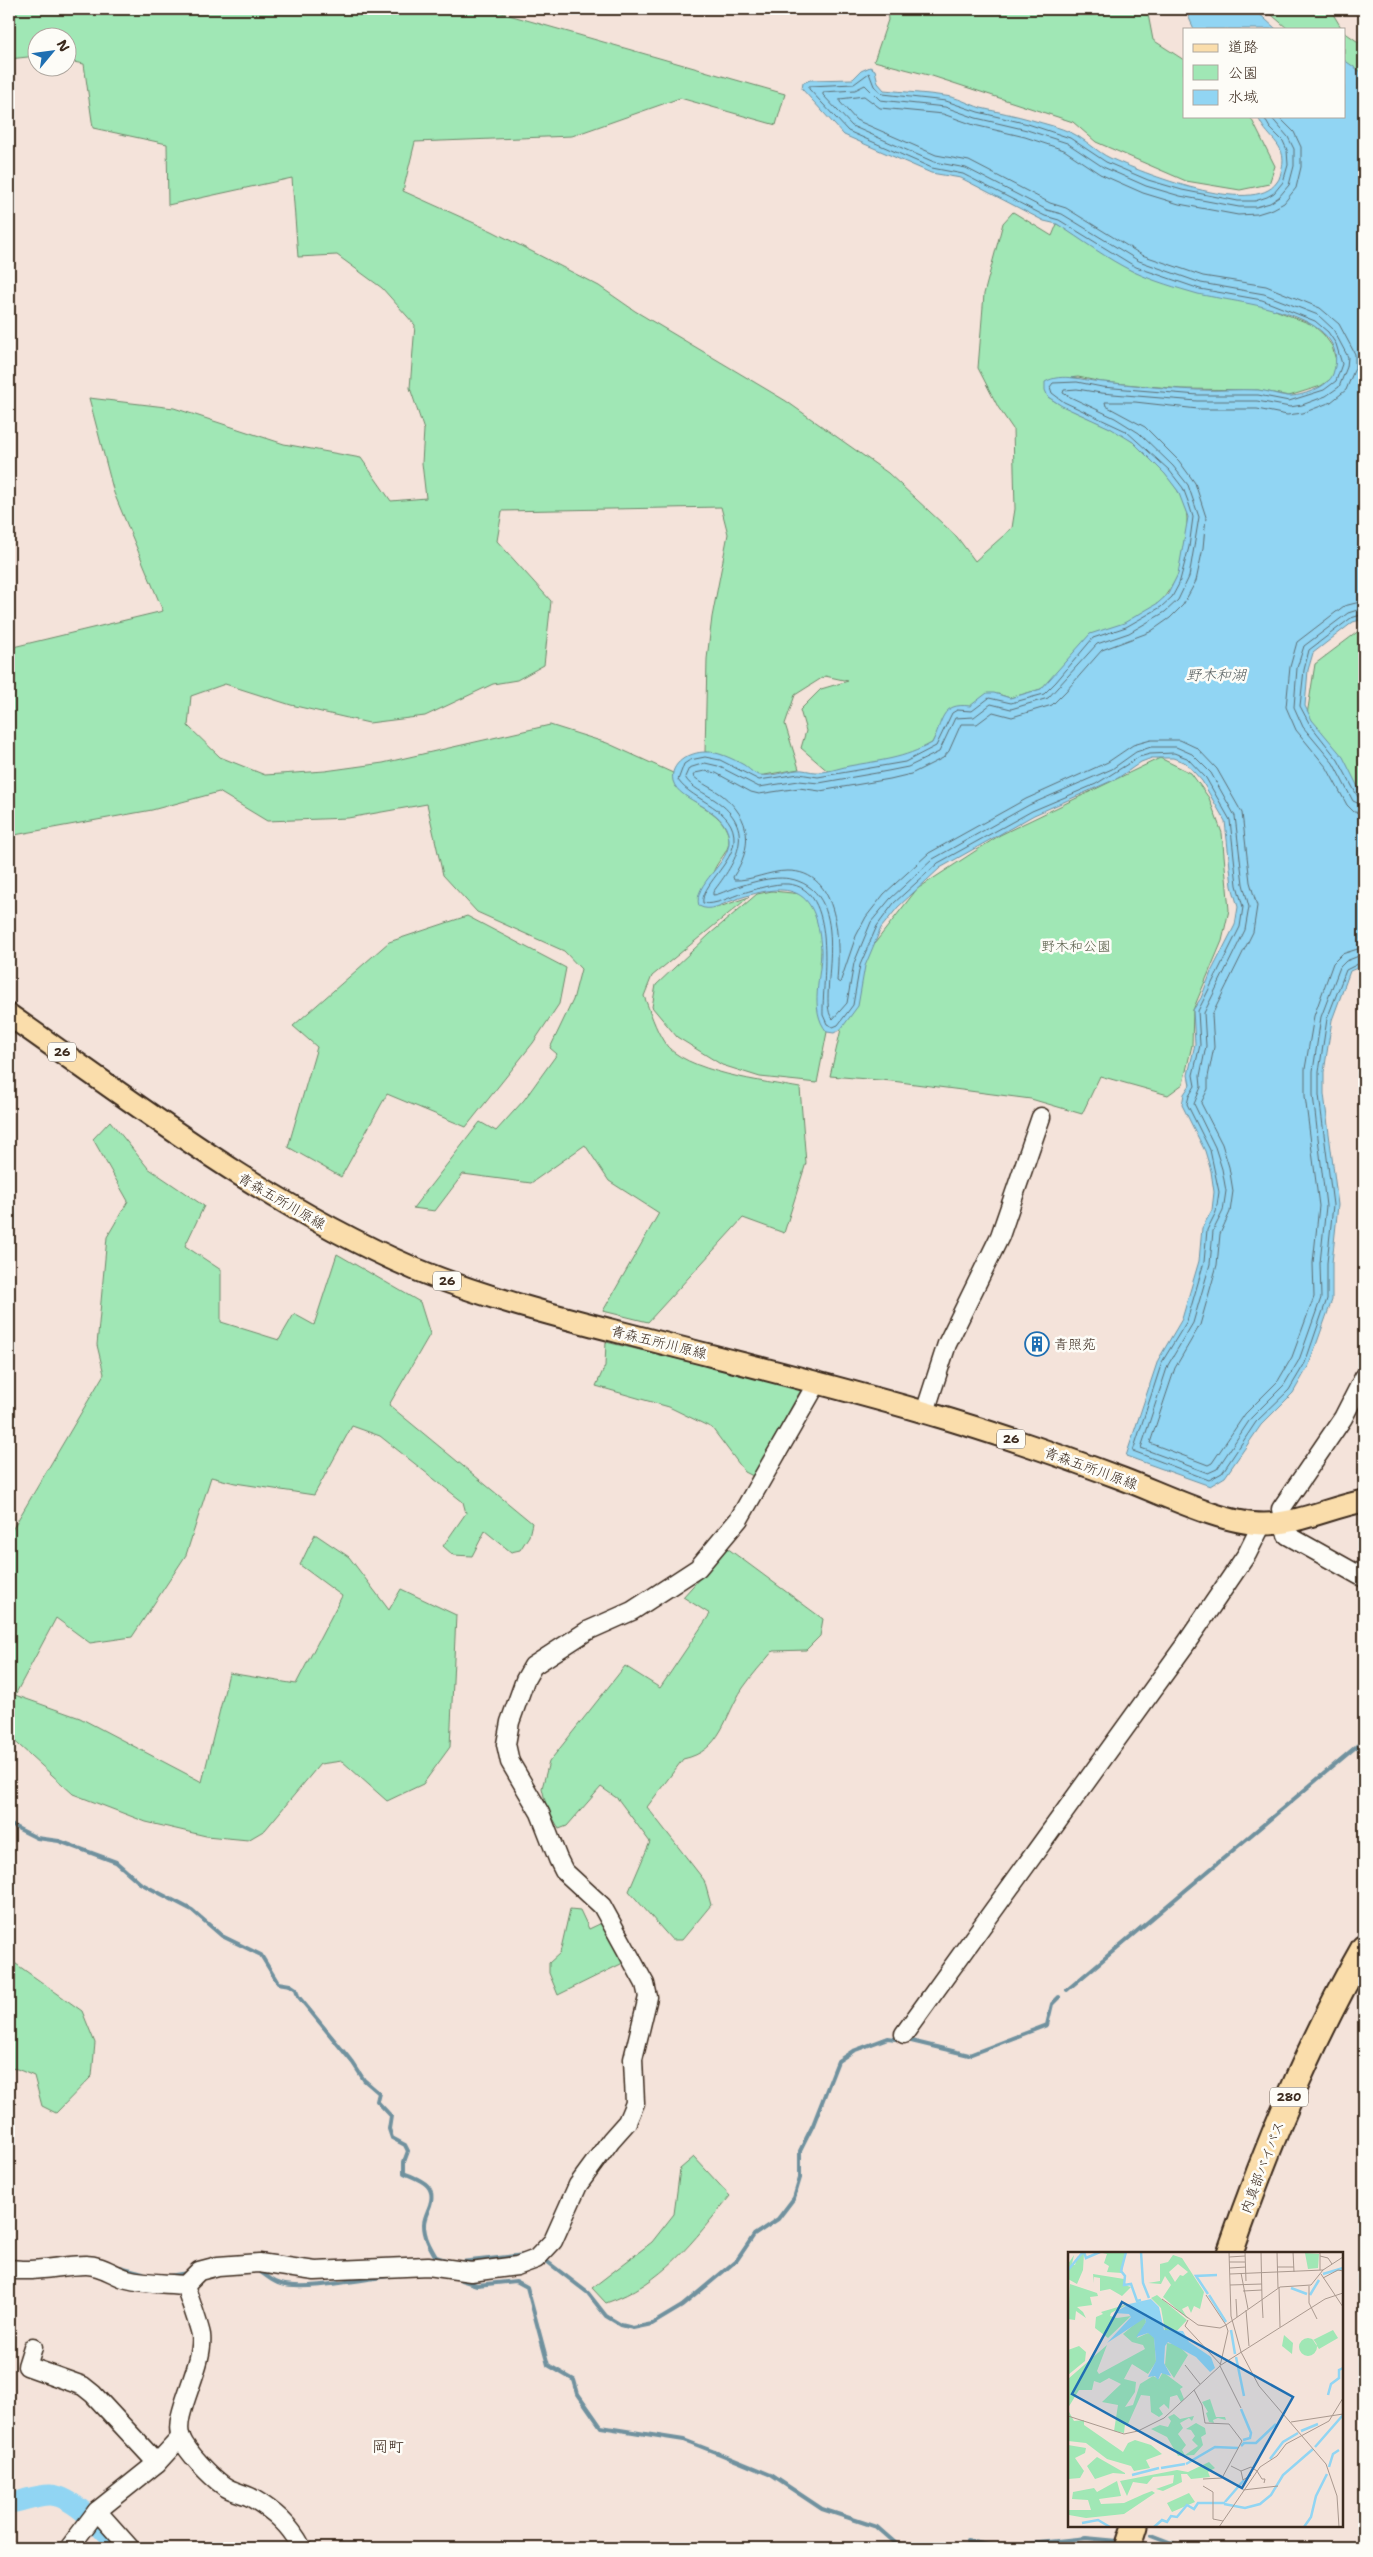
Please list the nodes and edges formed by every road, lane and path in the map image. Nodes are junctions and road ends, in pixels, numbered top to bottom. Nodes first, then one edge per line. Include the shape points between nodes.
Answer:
1 (9, 1014) edge
2 (1041, 1116) dead end
3 (1364, 1377) edge
4 (818, 1383) junction
5 (925, 1412) junction
6 (1364, 1501) edge
7 (1272, 1523) junction
8 (1364, 1578) edge
9 (1364, 1948) edge
10 (904, 2034) dead end
11 (1230, 2252) edge
12 (9, 2269) edge
13 (185, 2285) junction
14 (33, 2347) dead end
15 (181, 2437) junction
16 (158, 2463) junction
17 (92, 2517) junction
18 (1136, 2527) edge
19 (68, 2548) edge
20 (130, 2548) edge
21 (302, 2548) edge
22 (1128, 2548) edge

1 - 4 main road, 青森五所川原線 / 26 via 226,1168 310,1218 379,1252 467,1288 548,1313
2 - 5 street via 1000,1236 946,1344
3 - 7 street via 1343,1418
4 - 5 main road, 青森五所川原線 / 26
4 - 13 street via 739,1519 698,1568 632,1611 587,1631 533,1666 510,1722 506,1744 510,1762 540,1813 564,1871 602,1906 645,1984 648,1997 633,2059 635,2103 628,2122 578,2185 553,2242 536,2259 517,2266 471,2272 428,2266 315,2271 259,2263 218,2266 200,2272
5 - 7 main road, 青森五所川原線 / 26 via 1034,1447 1200,1509 1243,1522
6 - 7 main road, 青森五所川原線 / 26
7 - 8 street
7 - 10 street
9 - 11 highway, 内真部バイパス / 280 via 1286,2104
12 - 13 street via 24,2271 88,2265 107,2269 125,2278
13 - 15 street via 201,2335 198,2365 179,2419
14 - 16 street via 27,2366 83,2386
15 - 16 street
15 - 21 street via 199,2462 225,2487 251,2498 280,2517
16 - 17 street
17 - 19 street
17 - 20 street
18 - 22 highway

